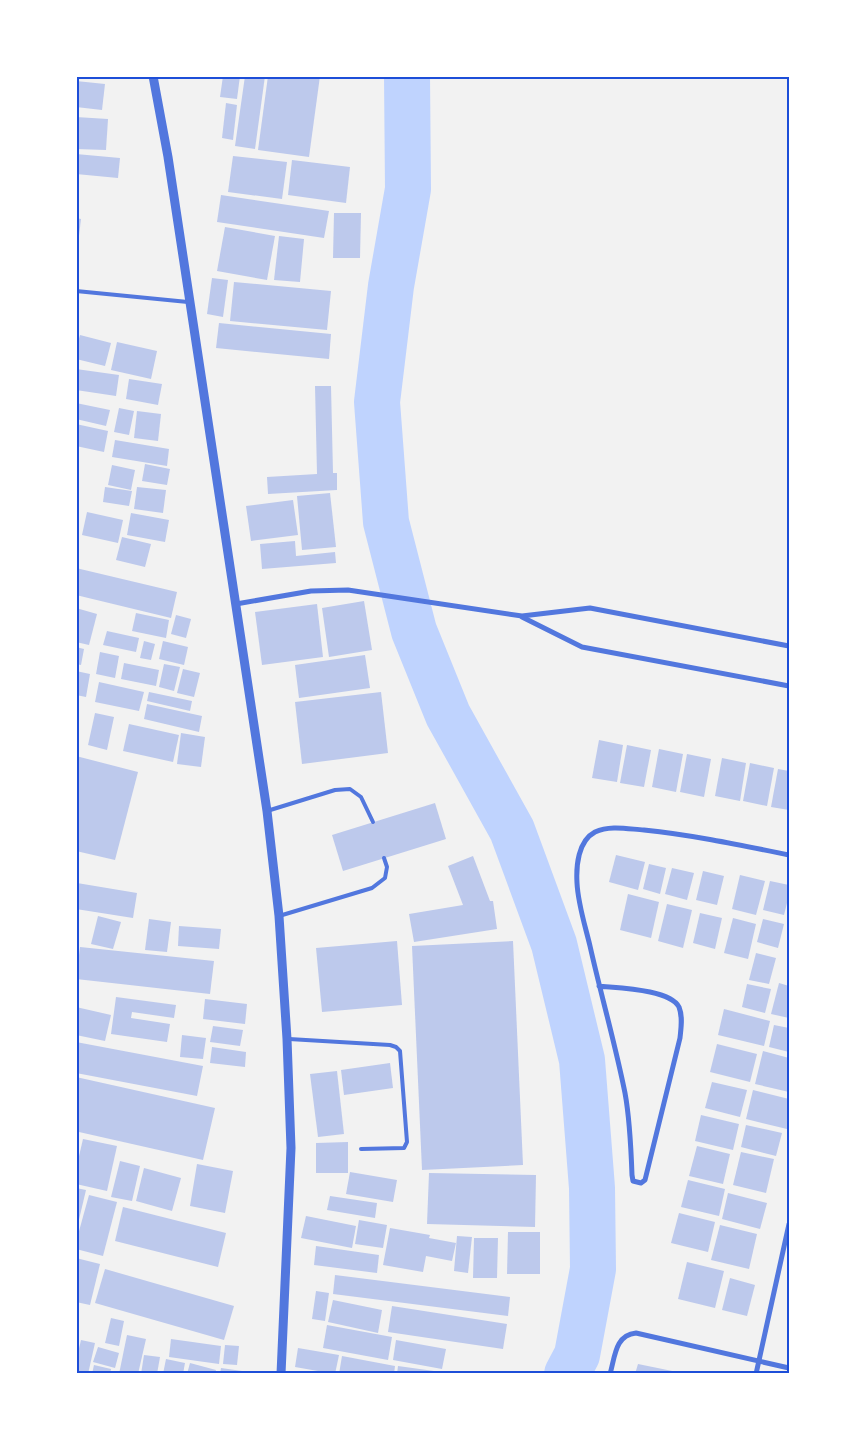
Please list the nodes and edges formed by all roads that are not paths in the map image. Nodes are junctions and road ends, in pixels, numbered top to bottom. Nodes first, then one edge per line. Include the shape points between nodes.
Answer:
1 (153, 76) edge
2 (76, 291) edge
3 (190, 302) junction
4 (236, 604) junction
5 (522, 616) junction
6 (789, 646) edge
7 (789, 686) edge
8 (267, 811) junction
9 (373, 822) dead end
10 (789, 855) edge
11 (384, 858) dead end
12 (279, 916) junction
13 (599, 986) junction
14 (287, 1039) junction
15 (361, 1149) dead end
16 (789, 1224) edge
17 (759, 1362) junction
18 (789, 1368) edge
19 (282, 1374) edge
20 (610, 1374) edge
21 (756, 1374) edge

1 - 3 street
2 - 3 lane
3 - 4 street
4 - 5 street via 311,591 348,590
4 - 8 street
5 - 6 street via 590,608
5 - 7 street via 582,647
8 - 9 lane via 336,790 350,789 361,797
8 - 12 street
10 - 13 street via 668,832 611,828 588,837 579,857 577,882
11 - 12 lane via 387,867 385,878 372,888
12 - 14 street
13 - 13 street via 658,994 670,998 680,1010 680,1038 645,1180 641,1183 633,1181 625,1092
14 - 15 lane via 390,1045 400,1051 406,1146
14 - 19 street via 291,1148
16 - 17 street
17 - 18 street
17 - 20 street via 636,1333 624,1336 619,1343
17 - 21 street

